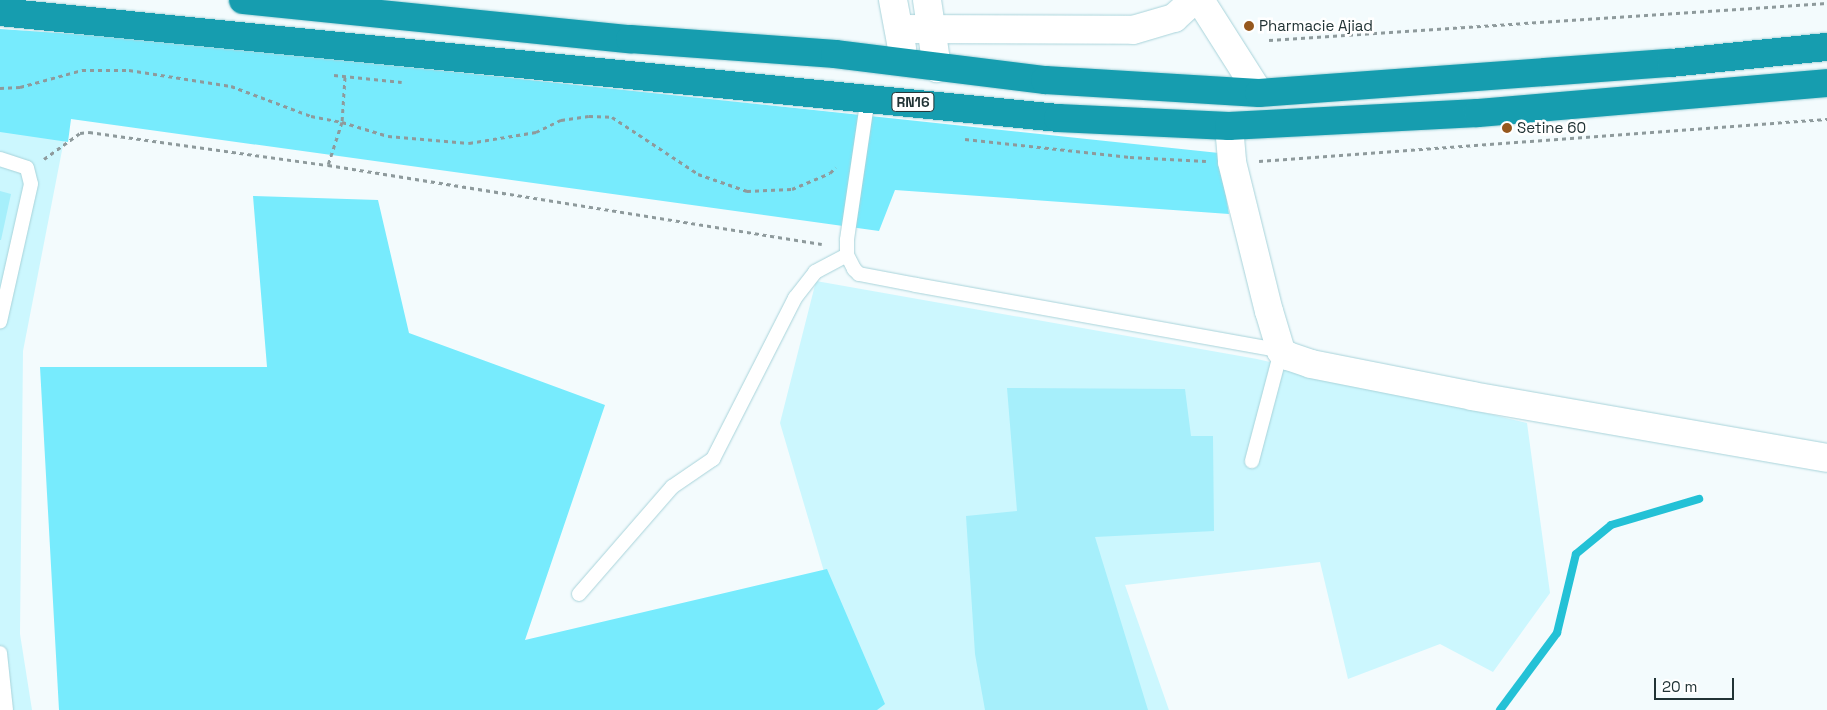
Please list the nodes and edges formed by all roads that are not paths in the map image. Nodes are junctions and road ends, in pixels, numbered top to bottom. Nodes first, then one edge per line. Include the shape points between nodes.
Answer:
1 (244, 0) edge
2 (893, 0) edge
3 (928, 0) edge
4 (1194, 0) edge
5 (1200, 0) edge
6 (0, 12) edge
7 (899, 29) junction
8 (932, 31) junction
9 (1827, 47) edge
10 (904, 63) junction
11 (937, 68) junction
12 (1827, 83) edge
13 (1259, 93) junction
14 (868, 97) junction
15 (1229, 126) junction
16 (0, 159) edge
17 (847, 252) junction
18 (0, 322) edge
19 (1281, 351) junction
20 (1827, 458) edge
21 (1252, 460) dead end
22 (579, 594) dead end
23 (0, 653) edge
24 (6, 710) edge

1 - 10 highway
2 - 7 street
3 - 8 street
4 - 8 street via 1174,18 1134,30
5 - 13 street
6 - 14 highway, RN16 via 457,60
7 - 8 street
7 - 10 street
8 - 11 street
9 - 13 highway via 1672,63
10 - 11 highway
11 - 13 highway via 1045,80
12 - 15 highway, RN16 via 1478,113 1280,126
14 - 15 highway, RN16 via 1058,118
14 - 17 lane
15 - 19 street via 1232,162
16 - 18 lane via 20,164 30,174
17 - 19 lane via 859,274
17 - 22 lane via 815,272 795,298 713,459 672,487
19 - 20 street via 1306,362 1379,378
19 - 21 lane
23 - 24 lane

